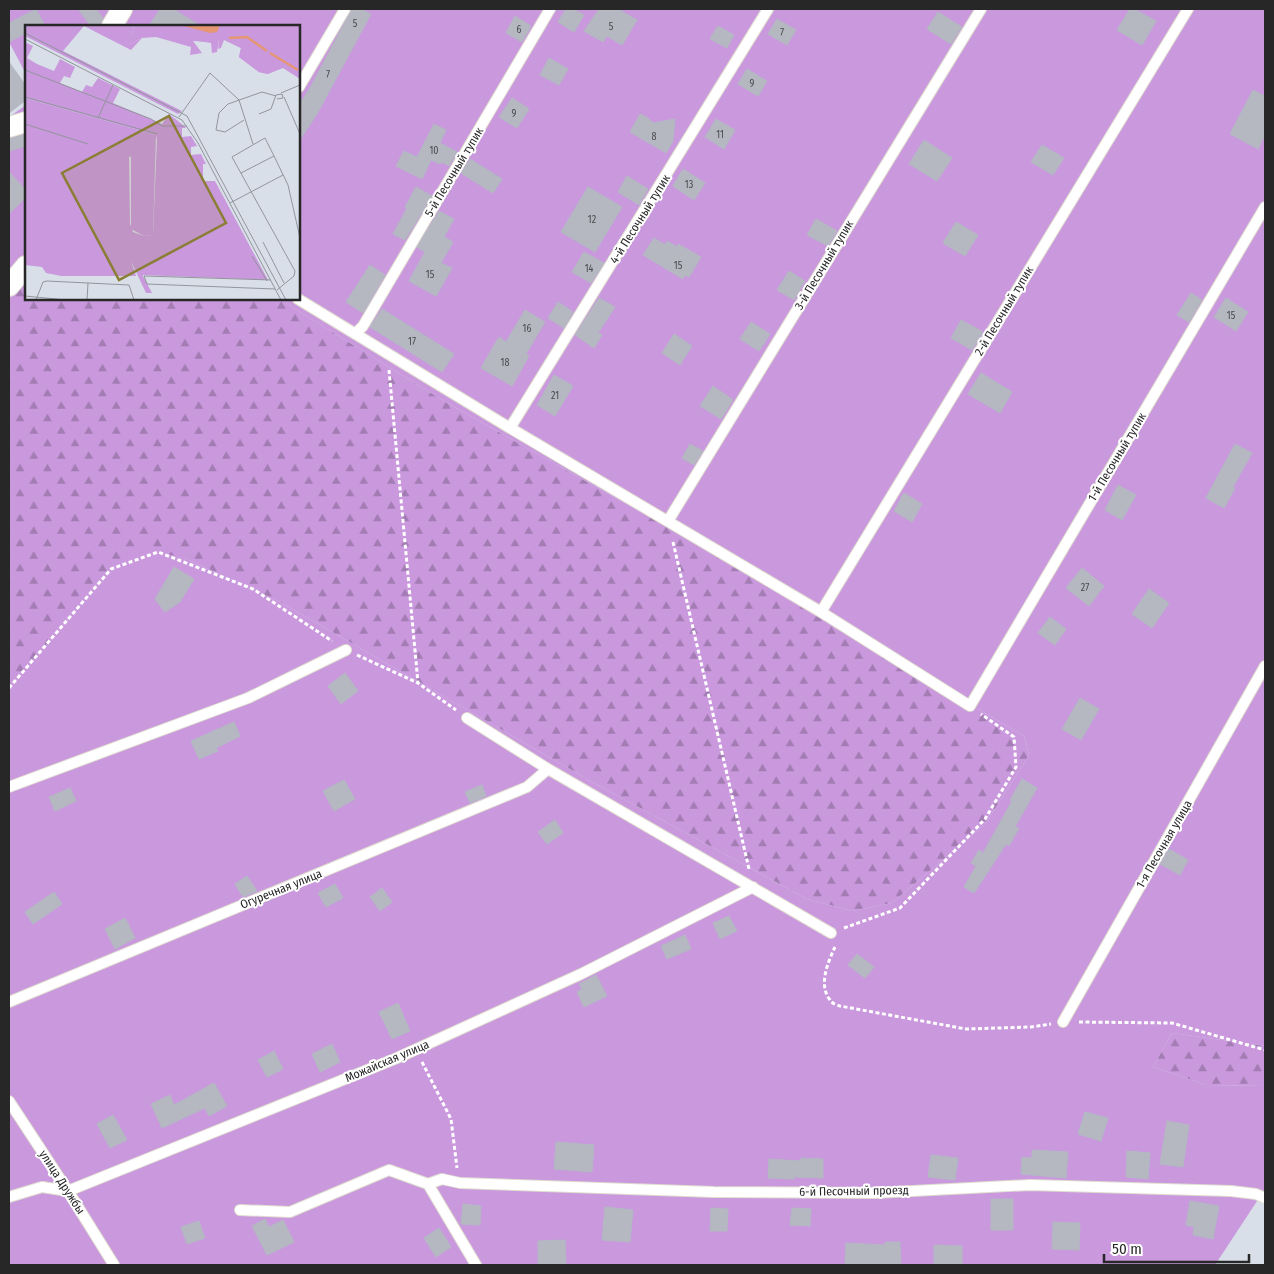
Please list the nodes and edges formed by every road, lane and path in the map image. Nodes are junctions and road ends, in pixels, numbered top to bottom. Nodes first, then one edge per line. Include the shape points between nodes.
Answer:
1 (122, 9) edge
2 (345, 9) edge
3 (550, 9) edge
4 (768, 9) edge
5 (981, 9) edge
6 (1188, 9) edge
7 (113, 25) edge
8 (300, 85) edge
9 (25, 122) edge
10 (9, 127) edge
11 (1265, 207) edge
12 (25, 267) edge
13 (9, 286) edge
14 (300, 300) edge
15 (355, 334) junction
16 (389, 367) dead end
17 (510, 428) junction
18 (668, 521) junction
19 (821, 612) junction
20 (346, 650) junction
21 (1265, 666) edge
22 (418, 683) junction
23 (9, 688) edge
24 (970, 706) junction
25 (467, 718) joint
26 (548, 769) junction
27 (9, 787) edge
28 (753, 887) junction
29 (831, 933) junction
30 (9, 1002) edge
31 (1063, 1022) junction
32 (416, 1050) junction
33 (1265, 1050) edge
34 (9, 1101) edge
35 (460, 1183) junction
36 (428, 1184) junction
37 (68, 1190) junction
38 (9, 1197) edge
39 (1265, 1198) edge
40 (240, 1210) dead end
41 (114, 1265) edge
42 (476, 1265) edge

1 - 7 street
2 - 8 lane
3 - 15 lane, 5-й Песочный тупик via 363,326
4 - 17 lane, 4-й Песочный тупик
5 - 18 lane, 3-й Песочный тупик
6 - 19 lane, 2-й Песочный тупик
9 - 10 street
11 - 24 lane, 1-й Песочный тупик
12 - 13 street
14 - 15 lane
15 - 17 lane
16 - 22 path
17 - 18 lane
18 - 19 lane
18 - 28 path
19 - 24 lane
20 - 22 path
20 - 23 path via 253,590 158,552 111,569
20 - 27 lane via 248,698
21 - 31 lane, 1-я Песочная улица
22 - 25 path
24 - 29 path via 1014,737 1016,767 984,818 900,908
25 - 26 lane
26 - 28 lane
26 - 30 lane, Огуречная улица via 527,787
28 - 29 lane
28 - 32 lane, Можайская улица via 581,974
29 - 31 path via 835,946 826,968 825,989 830,1001 840,1006 966,1029 1031,1027
31 - 33 path via 1172,1023
32 - 35 path via 451,1119
32 - 37 lane, Можайская улица
34 - 37 lane, улица Дружбы
35 - 36 lane, 6-й Песочный проезд via 442,1180
35 - 39 lane, 6-й Песочный проезд via 714,1192 874,1193 1030,1185 1231,1191
36 - 40 lane via 389,1170 290,1212
36 - 42 lane
37 - 38 lane, Можайская улица via 42,1187
37 - 41 lane, улица Дружбы

